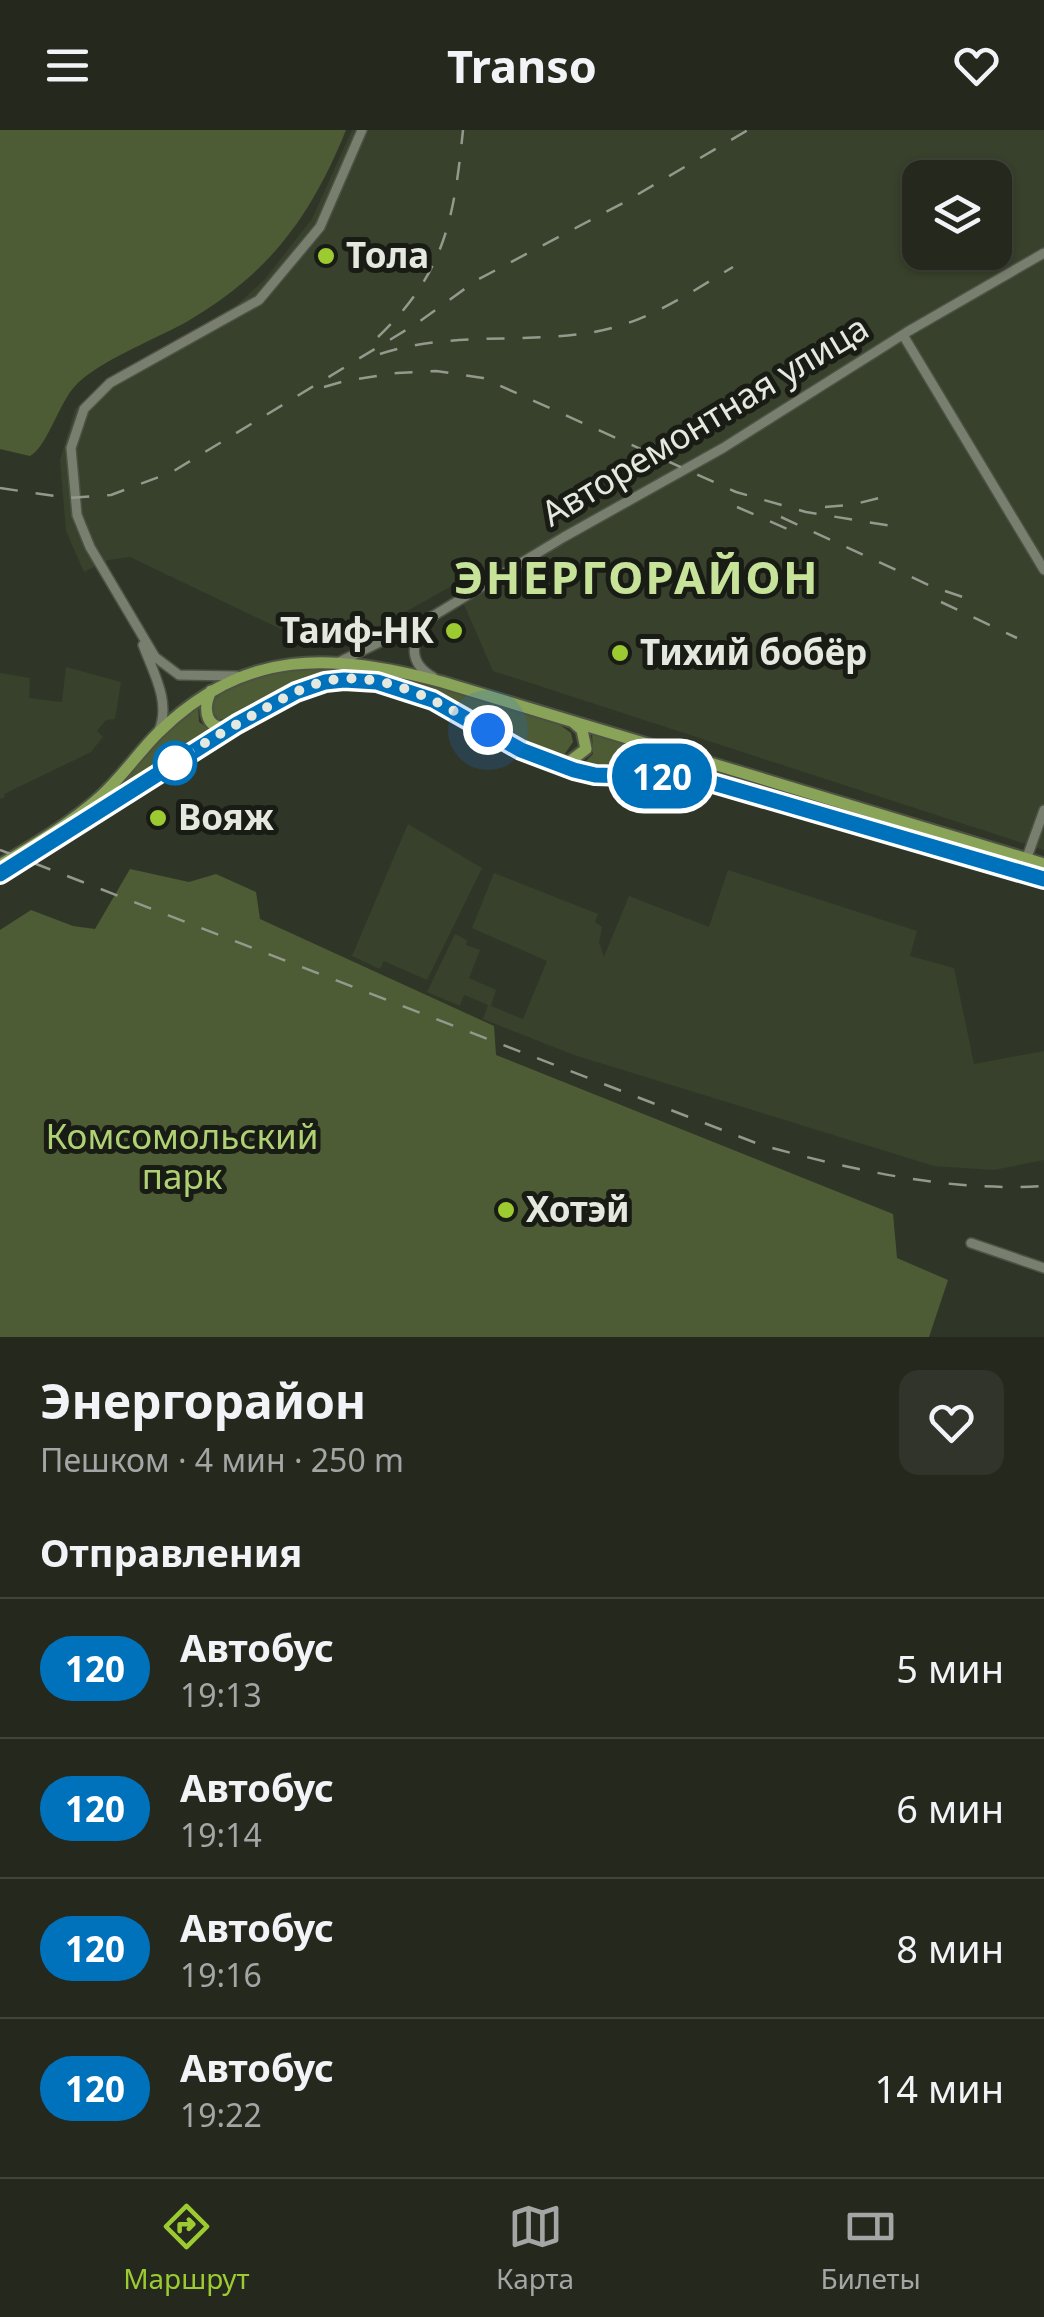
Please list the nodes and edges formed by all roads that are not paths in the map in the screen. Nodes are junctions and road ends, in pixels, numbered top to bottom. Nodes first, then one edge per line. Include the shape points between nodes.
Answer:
1 (362, 130) edge
2 (1044, 254) edge
3 (903, 335) junction
4 (1044, 570) edge
5 (434, 616) junction
6 (136, 628) junction
7 (339, 662) junction
8 (245, 676) junction
9 (442, 682) junction
10 (213, 687) junction
11 (568, 718) junction
12 (237, 724) junction
13 (158, 732) junction
14 (547, 761) junction
15 (1044, 810) edge
16 (1026, 860) junction
17 (0, 864) edge
18 (1044, 864) edge
19 (0, 874) edge
20 (1044, 879) edge
21 (971, 1243) dead end
22 (1044, 1268) edge

1 - 6 street via 320,228 259,300 110,383 84,408 70,457 77,515
2 - 3 street, Авторемонтная улица
3 - 4 street
3 - 5 street, Авторемонтная улица
5 - 7 street, Авторемонтная улица
5 - 9 street via 413,650 423,672
6 - 8 street via 179,675
6 - 13 street via 161,693
7 - 8 main road
7 - 9 main road
8 - 10 main road
9 - 11 main road
10 - 12 main road via 205,714 223,728
10 - 13 main road
11 - 14 main road via 582,730 586,748 569,762
11 - 16 main road
12 - 14 main road via 312,686 360,680 433,700
12 - 19 main road
13 - 17 main road via 91,804
14 - 20 main road via 595,775 696,778
15 - 16 street
16 - 18 main road
21 - 22 street

